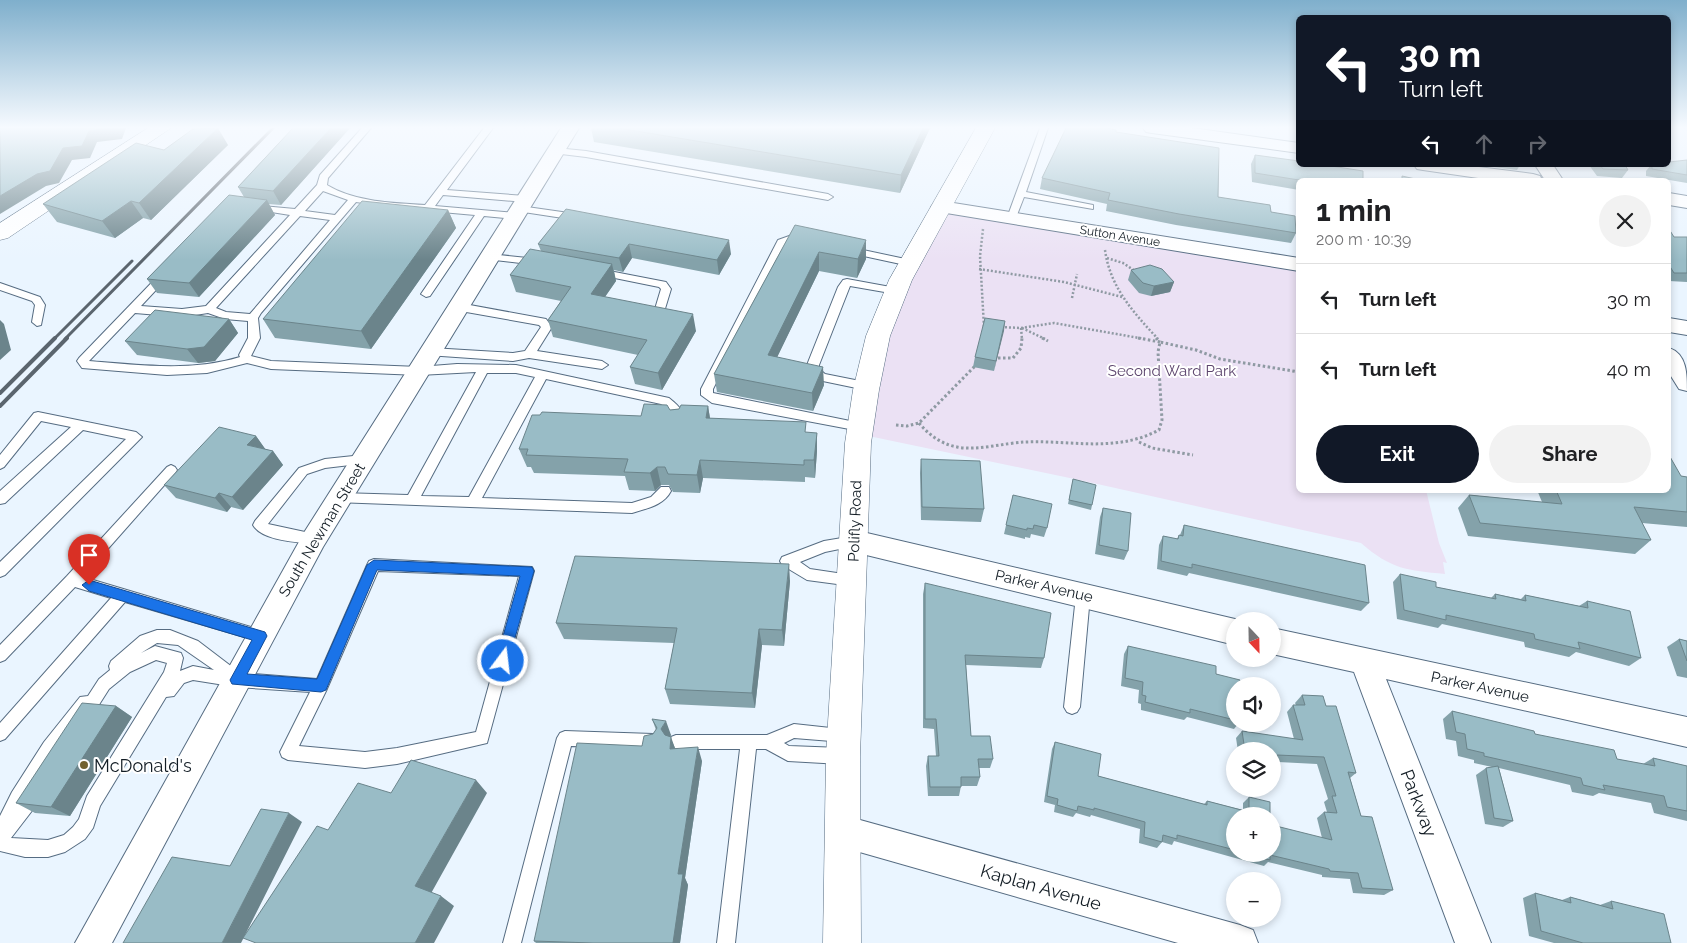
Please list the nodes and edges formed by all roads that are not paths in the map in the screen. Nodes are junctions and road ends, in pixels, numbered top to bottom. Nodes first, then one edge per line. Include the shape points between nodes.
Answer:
1 (94, 172) edge
2 (328, 172) edge
3 (457, 172) edge
4 (543, 172) edge
5 (690, 172) edge
6 (961, 172) edge
7 (1029, 172) edge
8 (1474, 172) edge
9 (1518, 178) edge
10 (322, 186) junction
11 (442, 192) junction
12 (1021, 194) junction
13 (828, 196) dead end
14 (354, 199) junction
15 (1671, 199) edge
16 (1687, 202) edge
17 (243, 205) edge
18 (429, 207) junction
19 (941, 207) junction
20 (1090, 207) dead end
21 (520, 208) junction
22 (298, 212) junction
23 (482, 214) junction
24 (336, 218) junction
25 (583, 218) edge
26 (1012, 218) junction
27 (0, 233) edge
28 (810, 242) edge
29 (838, 247) edge
30 (490, 257) junction
31 (910, 263) junction
32 (549, 264) edge
33 (1296, 265) edge
34 (173, 267) edge
35 (587, 270) edge
36 (0, 286) edge
37 (896, 292) junction
38 (426, 294) dead end
39 (459, 307) junction
40 (133, 309) junction
41 (208, 309) junction
42 (660, 309) edge
43 (253, 318) junction
44 (37, 322) dead end
45 (1671, 325) edge
46 (1687, 328) edge
47 (529, 354) junction
48 (247, 359) junction
49 (1671, 359) edge
50 (425, 362) junction
51 (602, 365) dead end
52 (484, 368) junction
53 (543, 374) junction
54 (1687, 384) edge
55 (866, 386) junction
56 (678, 423) edge
57 (81, 425) junction
58 (860, 427) junction
59 (363, 460) junction
60 (0, 464) edge
61 (171, 470) dead end
62 (665, 491) edge
63 (340, 498) junction
64 (0, 499) edge
65 (412, 500) junction
66 (472, 502) junction
67 (314, 539) junction
68 (854, 541) junction
69 (0, 571) edge
70 (72, 580) junction
71 (852, 580) junction
72 (122, 595) junction
73 (1083, 596) junction
74 (1226, 630) edge
75 (261, 636) junction
76 (1281, 642) edge
77 (0, 655) edge
78 (1365, 662) junction
79 (237, 680) junction
80 (321, 686) junction
81 (1072, 707) dead end
82 (1687, 732) edge
83 (0, 734) edge
84 (653, 741) edge
85 (676, 742) dead end
86 (767, 742) junction
87 (748, 743) junction
88 (843, 746) junction
89 (84, 828) junction
90 (842, 831) junction
91 (0, 837) edge
92 (0, 843) edge
93 (93, 943) edge
94 (512, 943) edge
95 (726, 943) edge
96 (842, 943) edge
97 (1240, 943) edge
98 (1473, 943) edge

1 - 27 main road
2 - 10 lane
3 - 11 lane
4 - 21 street, South Newman Street
5 - 13 lane
6 - 19 main road, Polifly Road
7 - 12 lane
8 - 9 street
10 - 14 lane via 329,193
10 - 22 lane
11 - 18 lane
11 - 21 lane
12 - 20 lane
12 - 26 lane
14 - 18 lane
14 - 24 lane
15 - 16 street
17 - 22 lane
18 - 23 lane
19 - 26 street, Sutton Avenue
19 - 31 main road, Polifly Road
21 - 23 lane
21 - 25 lane
21 - 30 street, South Newman Street
22 - 24 lane
22 - 41 lane
23 - 38 lane
24 - 43 lane
26 - 33 street, Sutton Avenue
28 - 58 lane via 792,238 783,240 707,389 707,395 712,400
29 - 31 lane
30 - 32 lane
30 - 39 street, South Newman Street
31 - 37 main road, Polifly Road
34 - 40 lane
35 - 42 lane via 662,284 666,289
36 - 44 lane via 36,299 40,305
37 - 55 main road, Polifly Road via 876,345
37 - 55 lane via 847,282 813,365 813,372 822,377
39 - 47 lane via 542,322 548,327
39 - 50 street, South Newman Street
40 - 41 lane via 182,313
40 - 48 lane via 83,361 86,365 190,372 222,368
41 - 43 lane via 225,315
43 - 48 lane via 254,338
45 - 46 street
47 - 50 lane
47 - 51 lane
48 - 50 lane via 271,365
49 - 54 street
50 - 52 lane via 457,368
50 - 59 street, South Newman Street
52 - 53 lane
52 - 65 lane
53 - 56 lane via 665,400 676,410
53 - 66 lane
55 - 58 main road, Polifly Road
57 - 60 lane via 38,416
57 - 64 lane
57 - 69 lane via 136,437
58 - 68 main road, Polifly Road
59 - 63 street, South Newman Street
59 - 67 lane via 311,466 303,471 260,525 267,532
61 - 70 lane
62 - 66 lane via 655,501 632,508
63 - 65 lane
63 - 67 street, South Newman Street
65 - 66 lane
67 - 75 street, South Newman Street
68 - 71 main road, Polifly Road
68 - 71 lane via 787,560 807,574
68 - 73 street, Parker Avenue
70 - 72 lane
70 - 77 lane
71 - 88 main road, Polifly Road
72 - 75 lane
72 - 83 lane
73 - 74 street, Parker Avenue
73 - 81 lane
75 - 79 street, South Newman Street
76 - 78 street, Parker Avenue
78 - 82 street, Parker Avenue
78 - 98 street, Parkway
79 - 80 lane
79 - 89 lane via 205,674 179,678
79 - 91 lane via 188,642 169,635 146,640 114,668 69,721 11,807
79 - 93 street, South Newman Street
80 - 80 lane via 288,752 365,760 482,738 527,571 374,565
84 - 94 lane via 565,738
85 - 87 lane
86 - 87 lane
86 - 88 lane via 788,753
86 - 88 lane via 794,731
87 - 95 lane
88 - 90 main road, Polifly Road
89 - 91 lane via 93,802 171,675 176,658 155,653 124,667 104,684 27,806
89 - 92 lane via 73,840 55,849 20,848
90 - 96 main road, Polifly Road
90 - 97 street, Kaplan Avenue

